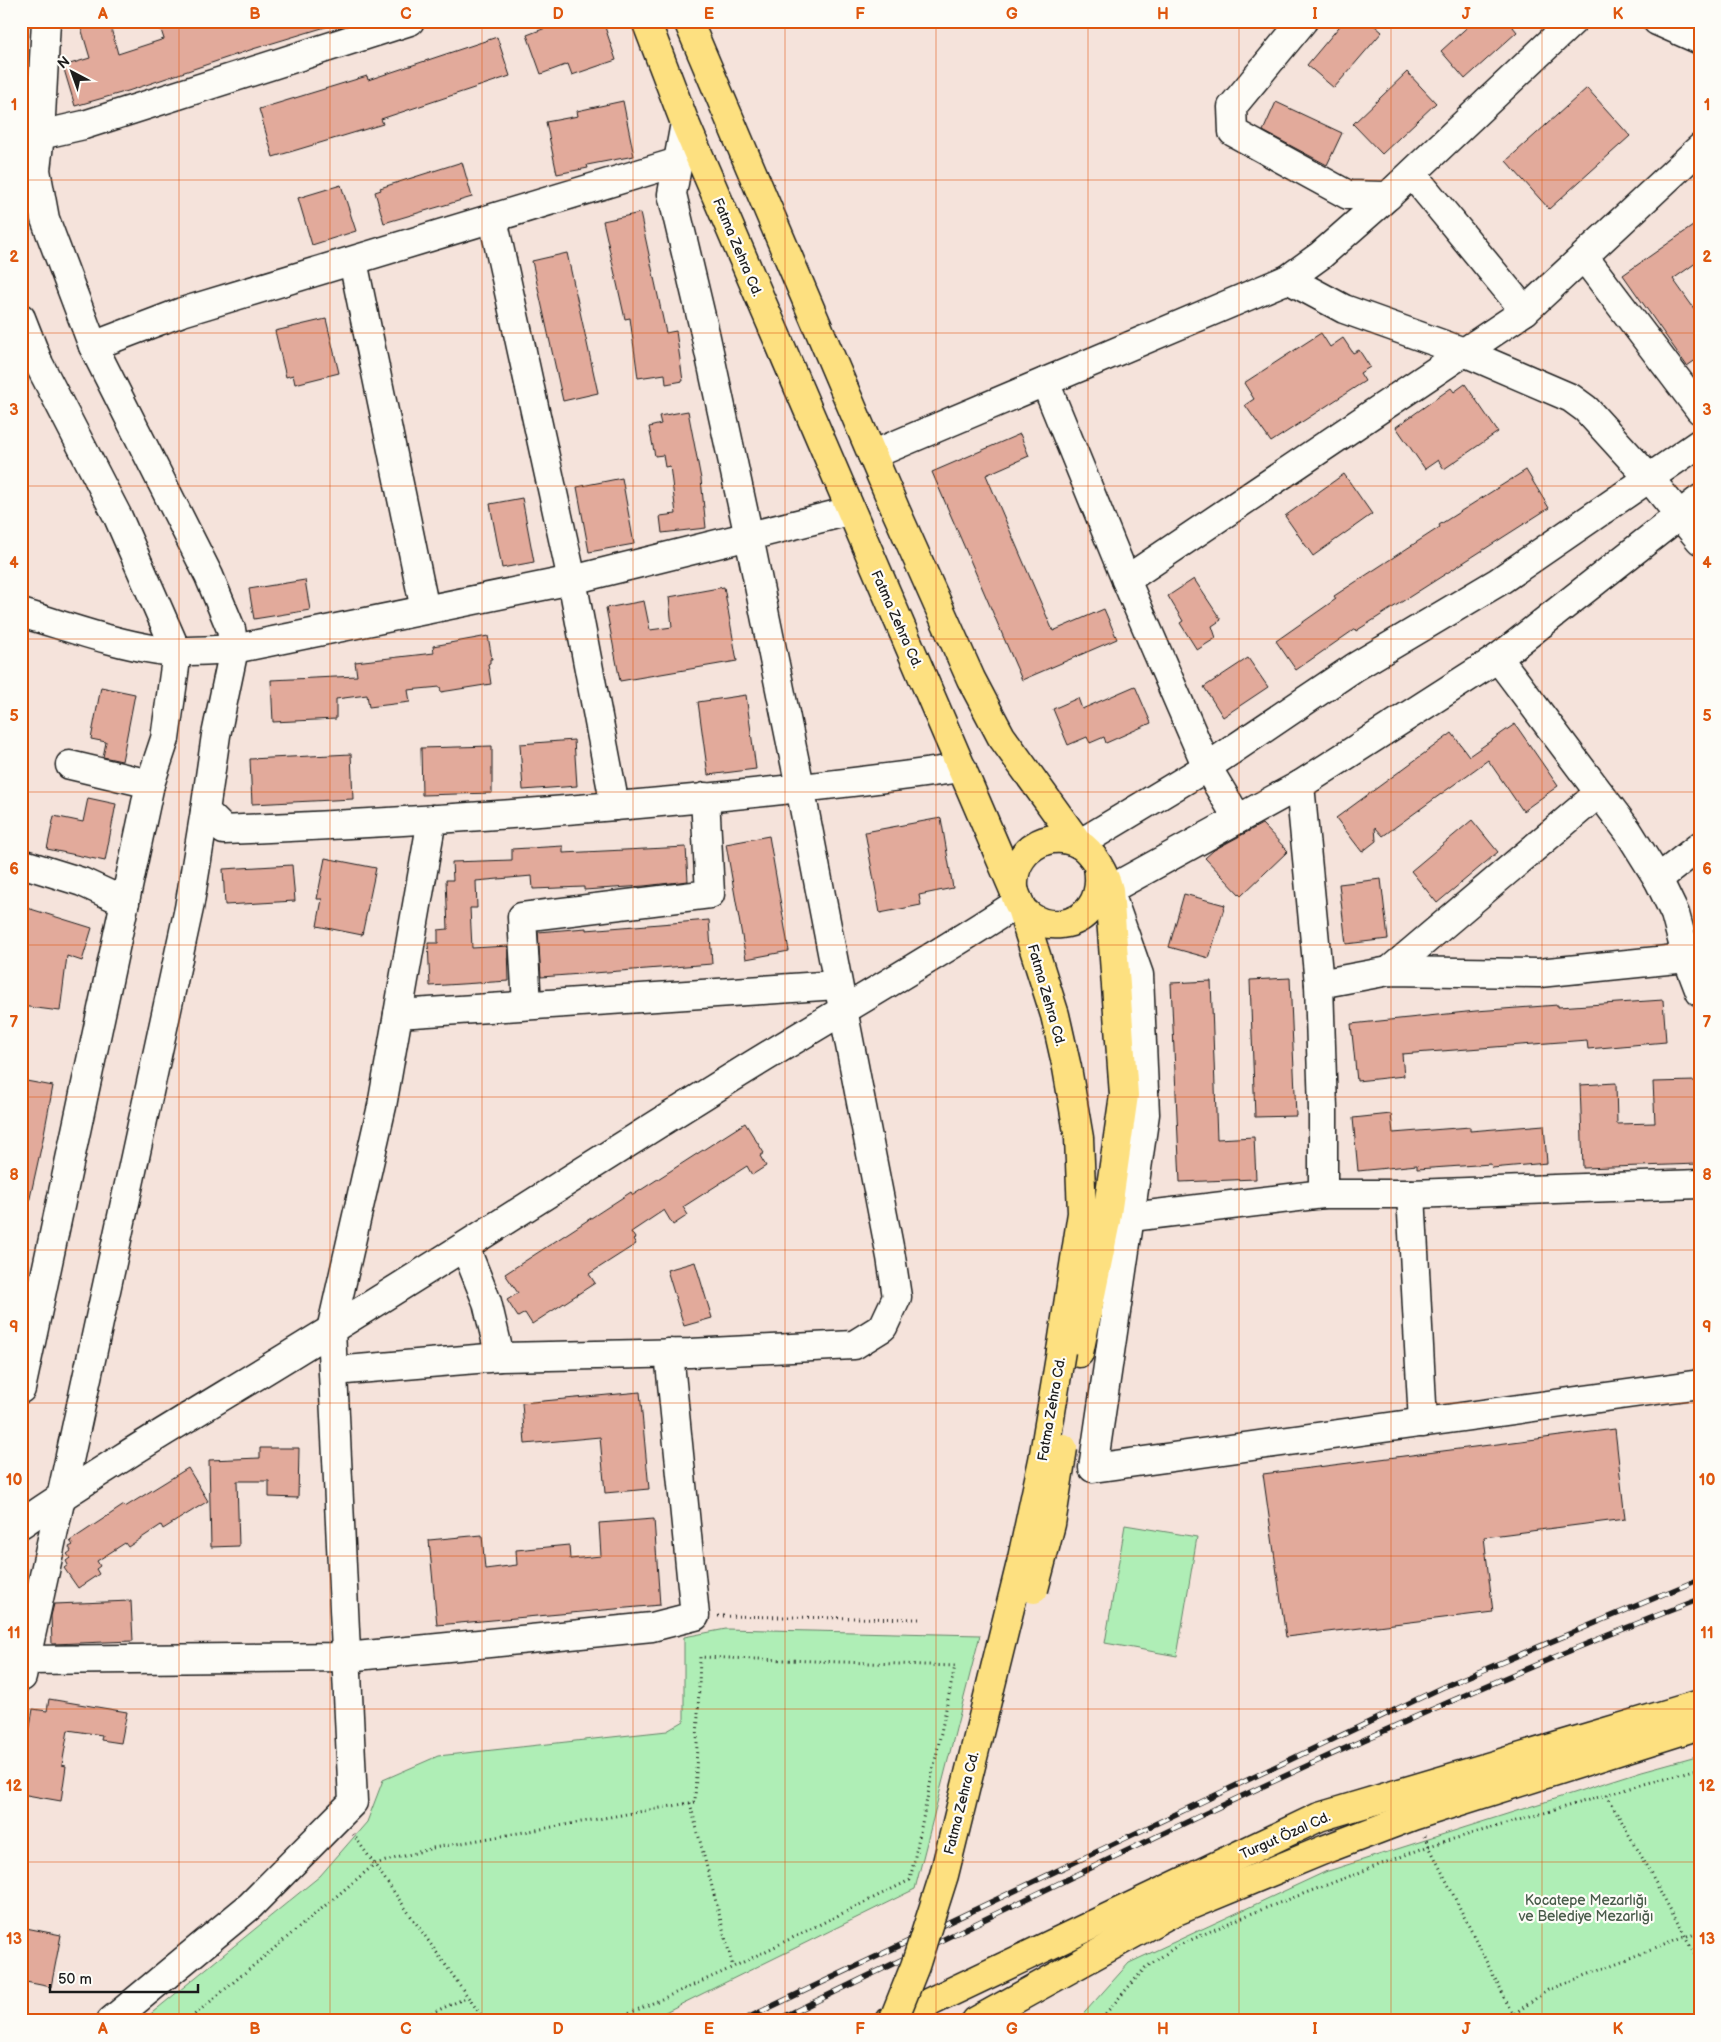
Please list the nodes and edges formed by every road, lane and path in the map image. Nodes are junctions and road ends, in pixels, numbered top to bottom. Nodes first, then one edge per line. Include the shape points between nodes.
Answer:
1 (46, 21) edge
2 (410, 21) edge
3 (646, 21) edge
4 (688, 21) edge
5 (1303, 21) edge
6 (1573, 21) edge
7 (1657, 21) edge
8 (1700, 40) edge
9 (685, 123) junction
10 (31, 138) edge
11 (1700, 148) edge
12 (678, 162) junction
13 (1412, 174) junction
14 (1388, 196) junction
15 (493, 219) junction
16 (1584, 257) junction
17 (353, 261) junction
18 (1288, 279) junction
19 (1525, 311) junction
20 (21, 318) edge
21 (93, 346) junction
22 (1464, 352) junction
23 (30, 361) edge
24 (1045, 382) junction
25 (1700, 410) edge
26 (1700, 442) edge
27 (872, 455) junction
28 (1649, 478) junction
29 (1689, 506) edge
30 (850, 511) junction
31 (749, 537) junction
32 (1700, 540) edge
33 (572, 580) junction
34 (1126, 580) junction
35 (425, 610) junction
36 (21, 613) edge
37 (234, 649) junction
38 (177, 652) junction
39 (1498, 658) junction
40 (70, 765) dead end
41 (1206, 767) junction
42 (962, 768) junction
43 (150, 784) junction
44 (1300, 785) junction
45 (800, 787) junction
46 (1598, 793) junction
47 (705, 797) junction
48 (615, 806) junction
49 (205, 811) junction
50 (1238, 819) junction
51 (432, 820) junction
52 (1079, 844) junction
53 (1700, 846) edge
54 (21, 862) edge
55 (1104, 879) junction
56 (1658, 880) junction
57 (125, 902) junction
58 (1019, 902) junction
59 (1687, 958) junction
60 (1389, 972) junction
61 (1319, 984) junction
62 (1700, 992) edge
63 (840, 998) junction
64 (527, 1005) junction
65 (398, 1014) junction
66 (1700, 1184) edge
67 (1323, 1194) junction
68 (1411, 1194) junction
69 (1131, 1217) junction
70 (465, 1247) junction
71 (332, 1330) junction
72 (1070, 1352) junction
73 (669, 1353) junction
74 (500, 1357) junction
75 (24, 1358) edge
76 (334, 1371) junction
77 (1700, 1384) edge
78 (21, 1389) edge
79 (1423, 1423) junction
80 (60, 1498) junction
81 (21, 1524) edge
82 (695, 1616) junction
83 (922, 1619) dead end
84 (346, 1657) junction
85 (23, 1669) edge
86 (1700, 1704) edge
87 (1700, 1725) edge
88 (1700, 1768) edge
89 (1607, 1795) junction
90 (690, 1803) junction
91 (340, 1815) junction
92 (1413, 1816) junction
93 (1430, 1846) junction
94 (375, 1864) junction
95 (1700, 1931) edge
96 (1686, 1936) junction
97 (1700, 1963) edge
98 (733, 1967) junction
99 (468, 1997) junction
100 (1514, 2014) junction
101 (111, 2021) edge
102 (187, 2021) edge
103 (413, 2021) edge
104 (485, 2021) edge
105 (612, 2021) edge
106 (892, 2021) edge
107 (911, 2021) edge
108 (976, 2021) edge
109 (1098, 2021) edge
110 (1508, 2021) edge
111 (1516, 2021) edge

1 - 10 street
2 - 10 street via 84,126
3 - 9 main road, Fatma Zehra Cd.
4 - 27 main road
5 - 14 street via 1232,107 1233,132 1348,195
6 - 13 street
7 - 8 street
9 - 12 street
9 - 30 main road, Fatma Zehra Cd.
10 - 21 street via 45,219
11 - 16 street
12 - 15 street
12 - 31 street via 672,194
13 - 14 street
13 - 19 street
14 - 18 street via 1322,255
15 - 17 street
15 - 33 street
16 - 19 street
16 - 25 street
17 - 21 street via 182,312
17 - 35 street
18 - 22 street via 1344,309
18 - 24 street
19 - 22 street
20 - 23 street
21 - 37 street via 209,576 232,629
22 - 28 street via 1578,403
22 - 34 street
23 - 38 street via 118,518
24 - 27 street
24 - 34 street
26 - 28 street
27 - 52 main road via 928,585 1001,736
28 - 29 street
28 - 41 street via 1498,582 1355,667
29 - 32 street
29 - 39 street
30 - 31 street
30 - 42 main road, Fatma Zehra Cd.
31 - 33 street
31 - 45 street
33 - 35 street
33 - 48 street
34 - 41 street
35 - 37 street
36 - 38 street via 121,642
37 - 38 street
37 - 49 street via 216,735
38 - 43 street via 165,739
39 - 44 street
39 - 46 street
40 - 43 street
41 - 50 street
41 - 52 street
42 - 45 street
42 - 58 main road, Fatma Zehra Cd.
43 - 57 street
44 - 50 street
44 - 61 street
45 - 47 street
45 - 63 street
46 - 56 street via 1628,831
46 - 60 street
47 - 48 street
47 - 64 street via 710,894 522,917
48 - 51 street
49 - 51 street via 224,830
49 - 80 street via 189,908
50 - 55 street
51 - 65 street
52 - 55 main road via 1094,858
52 - 58 main road via 1052,838 1027,850 1014,875 1014,889
53 - 56 street
54 - 57 street via 82,882
55 - 58 main road via 1091,908 1068,924 1039,922
55 - 69 street via 1138,975 1146,1114
55 - 72 main road, Fatma Zehra Cd. via 1124,1095 1106,1221
56 - 59 street via 1675,914
57 - 75 street
58 - 63 street via 951,946
58 - 72 main road, Fatma Zehra Cd. via 1055,1015 1079,1138 1082,1213
59 - 60 street via 1539,973
59 - 62 street
60 - 61 street
61 - 67 street
63 - 64 street
63 - 70 street via 642,1133
63 - 73 street via 897,1297 883,1327 854,1344
64 - 65 street
65 - 71 street via 380,1116
66 - 68 street
67 - 68 street
67 - 69 street
68 - 79 street
69 - 79 street via 1093,1468
70 - 71 street
70 - 74 street via 487,1302
71 - 76 street
71 - 80 street
72 - 106 main road, Fatma Zehra Cd., bridge via 951,1846 915,1966
72 - 107 main road, Fatma Zehra Cd., bridge via 1046,1543 966,1856 924,1990
73 - 74 street
73 - 82 street
74 - 76 street
75 - 78 street
76 - 84 street
77 - 79 street
80 - 81 street
80 - 85 street
82 - 83 path
82 - 84 street via 652,1627
84 - 85 street
84 - 91 street via 353,1802
86 - 106 main road, Turgut Özal Cd. via 1319,1817
87 - 92 main road, Turgut Özal Cd.
88 - 89 path
89 - 93 path
89 - 96 path
90 - 94 path via 433,1848
90 - 98 path
90 - 98 path via 696,1802 700,1657 955,1666 910,1880
91 - 94 path
91 - 101 street via 250,1906
92 - 93 path
92 - 108 main road, Turgut Özal Cd. via 1169,1914
93 - 100 path
93 - 109 path via 1245,1916 1177,1946 1145,1968
94 - 99 path
94 - 102 path
95 - 96 path
96 - 97 path
96 - 100 path via 1548,1990
98 - 105 path
99 - 103 path
99 - 104 path
100 - 110 path
100 - 111 path

